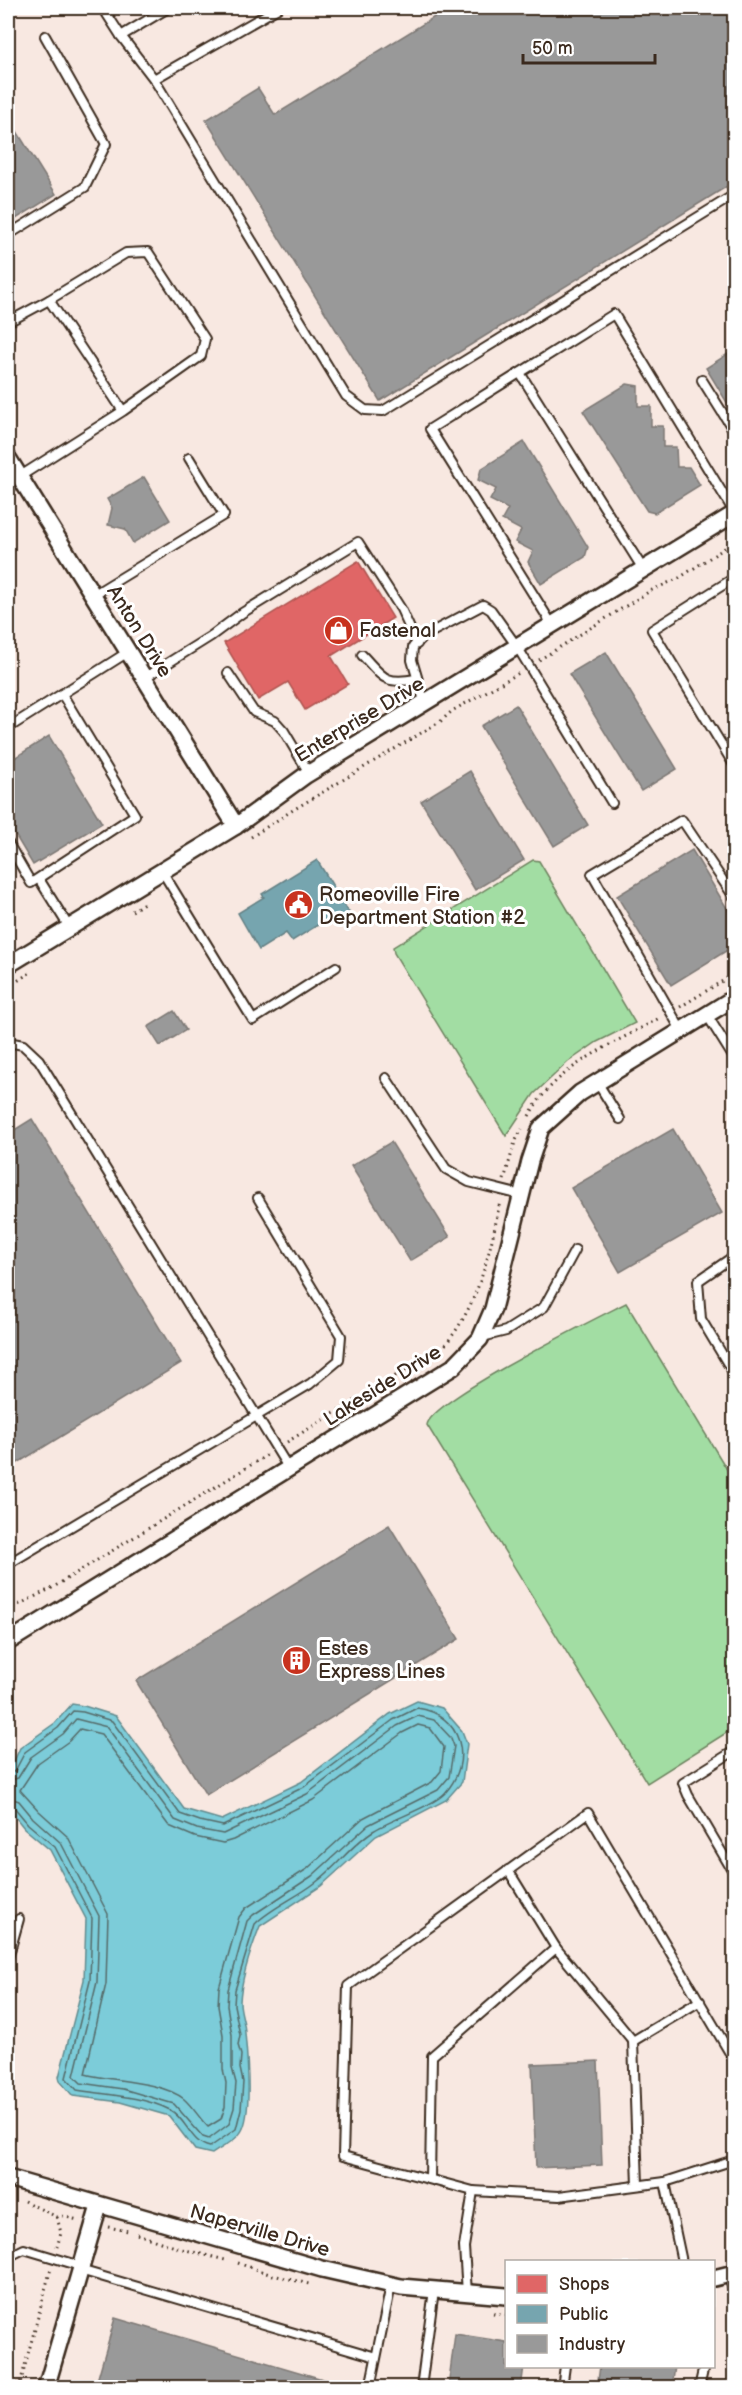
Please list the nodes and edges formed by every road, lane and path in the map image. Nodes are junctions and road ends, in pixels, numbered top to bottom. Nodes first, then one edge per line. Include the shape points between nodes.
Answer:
1 (103, 8) edge
2 (168, 8) edge
3 (278, 8) edge
4 (45, 36) dead end
5 (121, 36) junction
6 (154, 80) junction
7 (735, 195) edge
8 (8, 235) edge
9 (49, 300) junction
10 (8, 322) edge
11 (520, 372) junction
12 (702, 380) dead end
13 (123, 411) junction
14 (735, 431) edge
15 (8, 458) edge
16 (189, 458) dead end
17 (19, 477) junction
18 (735, 513) edge
19 (735, 542) edge
20 (644, 571) junction
21 (735, 578) edge
22 (93, 595) junction
23 (553, 626) junction
24 (417, 644) junction
25 (518, 648) junction
26 (128, 652) junction
27 (362, 655) dead end
28 (530, 668) junction
29 (228, 673) dead end
30 (144, 678) junction
31 (416, 679) junction
32 (62, 694) junction
33 (425, 704) junction
34 (8, 728) edge
35 (735, 765) edge
36 (309, 773) junction
37 (612, 803) dead end
38 (236, 826) junction
39 (8, 843) edge
40 (243, 843) dead end
41 (162, 871) junction
42 (39, 879) junction
43 (735, 897) edge
44 (146, 902) dead end
45 (124, 915) dead end
46 (69, 927) junction
47 (8, 965) edge
48 (40, 967) dead end
49 (336, 967) dead end
50 (735, 974) edge
51 (8, 987) edge
52 (735, 998) edge
53 (670, 1012) junction
54 (707, 1015) junction
55 (681, 1030) junction
56 (8, 1042) edge
57 (735, 1058) edge
58 (386, 1078) dead end
59 (597, 1082) junction
60 (620, 1119) dead end
61 (502, 1190) junction
62 (521, 1195) junction
63 (258, 1198) dead end
64 (575, 1250) dead end
65 (735, 1256) edge
66 (480, 1338) junction
67 (735, 1374) edge
68 (256, 1417) junction
69 (276, 1449) junction
70 (288, 1468) junction
71 (8, 1564) edge
72 (8, 1610) edge
73 (8, 1642) edge
74 (735, 1751) edge
75 (508, 1870) junction
76 (735, 1873) edge
77 (18, 1919) dead end
78 (556, 1948) junction
79 (8, 1958) edge
80 (700, 2001) junction
81 (633, 2041) junction
82 (735, 2060) edge
83 (735, 2160) edge
84 (8, 2178) edge
85 (430, 2179) junction
86 (665, 2182) junction
87 (638, 2185) junction
88 (473, 2191) junction
89 (16, 2198) dead end
90 (99, 2206) junction
91 (54, 2258) junction
92 (682, 2260) edge
93 (8, 2265) edge
94 (80, 2268) junction
95 (726, 2275) edge
96 (391, 2285) junction
97 (434, 2290) junction
98 (467, 2293) junction
99 (735, 2294) edge
100 (505, 2296) edge
101 (376, 2357) junction
102 (565, 2368) edge
103 (704, 2368) edge
104 (19, 2388) edge
105 (45, 2388) edge
106 (370, 2388) edge
107 (421, 2388) edge
108 (562, 2388) edge
109 (699, 2388) edge

1 - 5 lane
2 - 5 lane
3 - 6 lane
4 - 8 lane via 106,144 85,187
5 - 6 lane
6 - 7 lane via 346,396 365,410 383,411
9 - 10 lane
9 - 13 lane
9 - 13 lane via 126,253 148,252 205,339 201,356
11 - 18 lane via 614,314
11 - 20 lane
11 - 23 lane via 430,429
12 - 14 lane
13 - 17 lane
15 - 17 street, Anton Drive
16 - 22 lane via 224,515
17 - 22 street, Anton Drive
18 - 20 street, Enterprise Drive
19 - 28 path via 679,578 641,596
20 - 23 street, Enterprise Drive
21 - 35 lane via 652,630
22 - 26 street, Anton Drive
23 - 25 street, Enterprise Drive
24 - 25 lane via 424,636 483,604
24 - 30 lane via 401,609 358,542
24 - 31 lane via 412,660
25 - 28 lane
25 - 33 street, Enterprise Drive
26 - 30 street, Anton Drive
26 - 32 lane
27 - 31 lane via 387,680
28 - 37 lane
28 - 40 path via 453,711
29 - 36 lane via 254,711 275,721 284,731
30 - 38 street, Anton Drive
31 - 33 lane
32 - 34 lane
32 - 42 lane via 135,815
33 - 36 street, Enterprise Drive
36 - 38 street, Enterprise Drive
38 - 41 street, Enterprise Drive
39 - 42 lane via 31,883
41 - 46 street, Enterprise Drive
41 - 49 lane via 253,1020
42 - 46 lane
43 - 53 lane via 682,820 592,874
44 - 45 path
46 - 47 street, Enterprise Drive
48 - 51 path
50 - 53 path
52 - 54 street, Lakeside Drive
53 - 55 lane
53 - 61 path via 603,1048 542,1094 515,1142
54 - 55 street, Lakeside Drive
54 - 57 lane
55 - 59 street, Lakeside Drive
56 - 68 lane via 24,1045 39,1060
58 - 61 lane via 446,1169 469,1182
59 - 60 lane
59 - 62 street, Lakeside Drive via 542,1128
61 - 62 lane
61 - 69 path via 479,1282 467,1311 444,1346
62 - 66 street, Lakeside Drive via 493,1309
63 - 68 lane via 341,1336 339,1360 310,1384
64 - 66 lane via 544,1307 506,1331
65 - 67 lane via 698,1281 701,1319
66 - 70 street, Lakeside Drive via 453,1367
68 - 69 lane
68 - 71 lane
69 - 70 lane
69 - 72 path via 52,1588
70 - 73 street, Lakeside Drive
74 - 76 lane via 683,1783
75 - 78 lane
75 - 80 lane via 588,1812
75 - 85 lane via 348,1986 343,2156
77 - 79 lane
78 - 81 lane
78 - 85 lane via 432,2056
80 - 81 lane
80 - 82 lane
81 - 87 lane
83 - 86 lane
84 - 90 street, Naperville Drive
85 - 88 lane
86 - 87 lane
86 - 92 lane
87 - 88 lane via 559,2196
88 - 98 lane via 464,2247
89 - 91 path via 57,2217 61,2233
90 - 94 street
90 - 96 street, Naperville Drive
91 - 93 lane via 24,2249 10,2256
91 - 94 lane
91 - 104 path
94 - 101 lane
94 - 105 street
95 - 99 lane
96 - 97 street, Naperville Drive
96 - 101 lane
97 - 98 street, Naperville Drive
97 - 107 lane
98 - 100 street, Naperville Drive
101 - 106 lane
102 - 108 lane
103 - 109 lane

